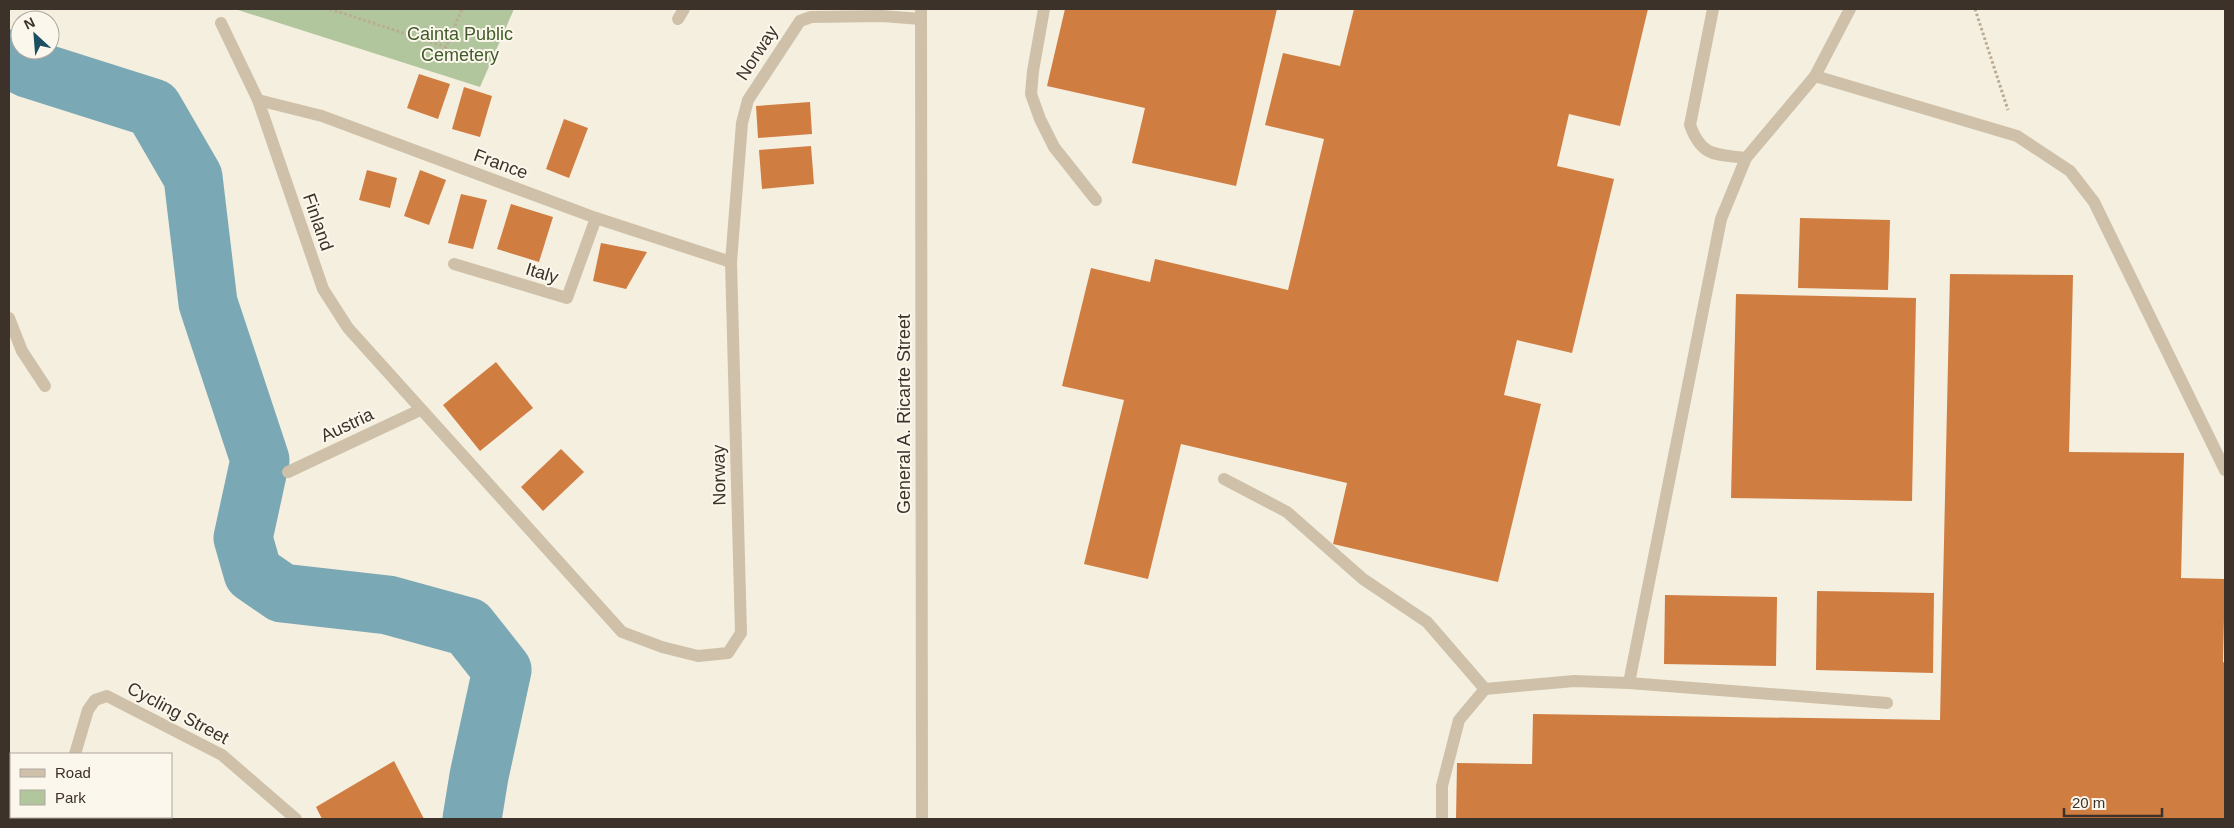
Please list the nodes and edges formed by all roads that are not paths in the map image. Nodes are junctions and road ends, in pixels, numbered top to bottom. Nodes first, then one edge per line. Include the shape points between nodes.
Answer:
1 (1044, 9) edge
2 (1712, 9) edge
3 (1850, 9) edge
4 (921, 14) edge
5 (221, 23) dead end
6 (1815, 76) junction
7 (258, 100) junction
8 (1746, 158) junction
9 (1096, 200) dead end
10 (596, 218) junction
11 (731, 262) junction
12 (454, 264) dead end
13 (9, 318) edge
14 (45, 386) dead end
15 (420, 410) junction
16 (2225, 470) edge
17 (288, 472) dead end
18 (1224, 479) dead end
19 (1629, 683) junction
20 (1485, 689) junction
21 (1886, 704) dead end
22 (75, 753) edge
23 (296, 819) edge
24 (922, 819) edge
25 (1442, 819) edge

1 - 9 street via 1031,94 1054,147
2 - 8 street via 1690,125 1696,143 1712,154
3 - 6 street
4 - 11 street, Norway via 811,17 800,21 748,100 742,123
4 - 24 street, General A. Ricarte Street
5 - 7 street, Finland
6 - 8 street
6 - 16 street via 2017,136 2070,171 2094,202
7 - 10 street, France via 322,116
7 - 15 street, Finland via 323,289 348,328
8 - 19 street via 1721,219
10 - 11 street, France
10 - 12 street, Italy via 567,298
11 - 15 street, Norway via 741,633 728,653 698,656 622,632
13 - 14 street via 22,351
15 - 17 street, Austria
18 - 20 street via 1287,512 1363,579 1427,622
19 - 20 street via 1574,681
19 - 21 street
20 - 25 street via 1459,720 1442,786
22 - 23 street, Cycling Street via 88,710 95,700 107,696 222,755

